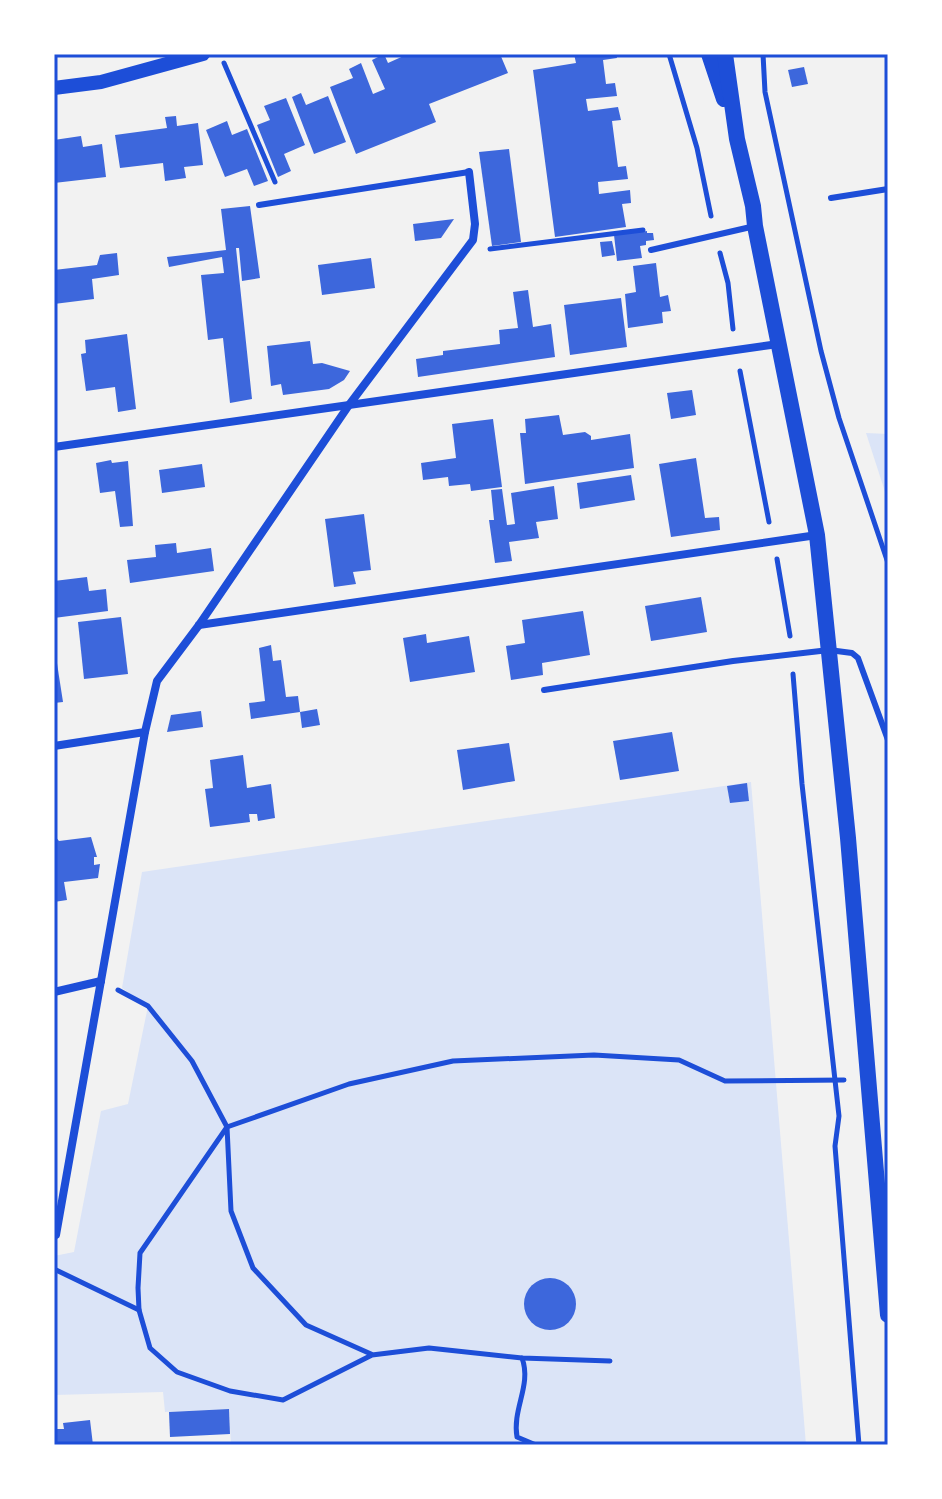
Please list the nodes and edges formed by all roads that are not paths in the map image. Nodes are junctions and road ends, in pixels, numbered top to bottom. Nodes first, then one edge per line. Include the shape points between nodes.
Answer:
1 (203, 54) edge
2 (709, 54) edge
3 (725, 54) edge
4 (54, 88) edge
5 (737, 139) junction
6 (469, 172) joint
7 (888, 189) edge
8 (831, 198) dead end
9 (259, 205) dead end
10 (755, 226) junction
11 (651, 250) dead end
12 (778, 344) junction
13 (349, 405) junction
14 (54, 447) edge
15 (817, 535) junction
16 (199, 625) junction
17 (829, 650) junction
18 (544, 690) dead end
19 (145, 732) junction
20 (888, 740) edge
21 (54, 746) edge
22 (101, 981) junction
23 (54, 992) edge
24 (54, 1236) edge
25 (885, 1255) edge
26 (888, 1315) edge

1 - 4 street via 101,82
2 - 5 main road
3 - 5 main road
5 - 10 main road
6 - 9 lane
6 - 13 street via 473,240
7 - 8 lane
10 - 11 lane
10 - 12 main road
12 - 13 street
12 - 15 main road
13 - 14 street
13 - 16 street
15 - 16 street
15 - 17 main road
16 - 19 street via 157,681
17 - 18 lane
17 - 20 lane via 858,658
17 - 25 main road
19 - 21 street
19 - 22 street
22 - 23 street
22 - 24 street
25 - 26 main road

